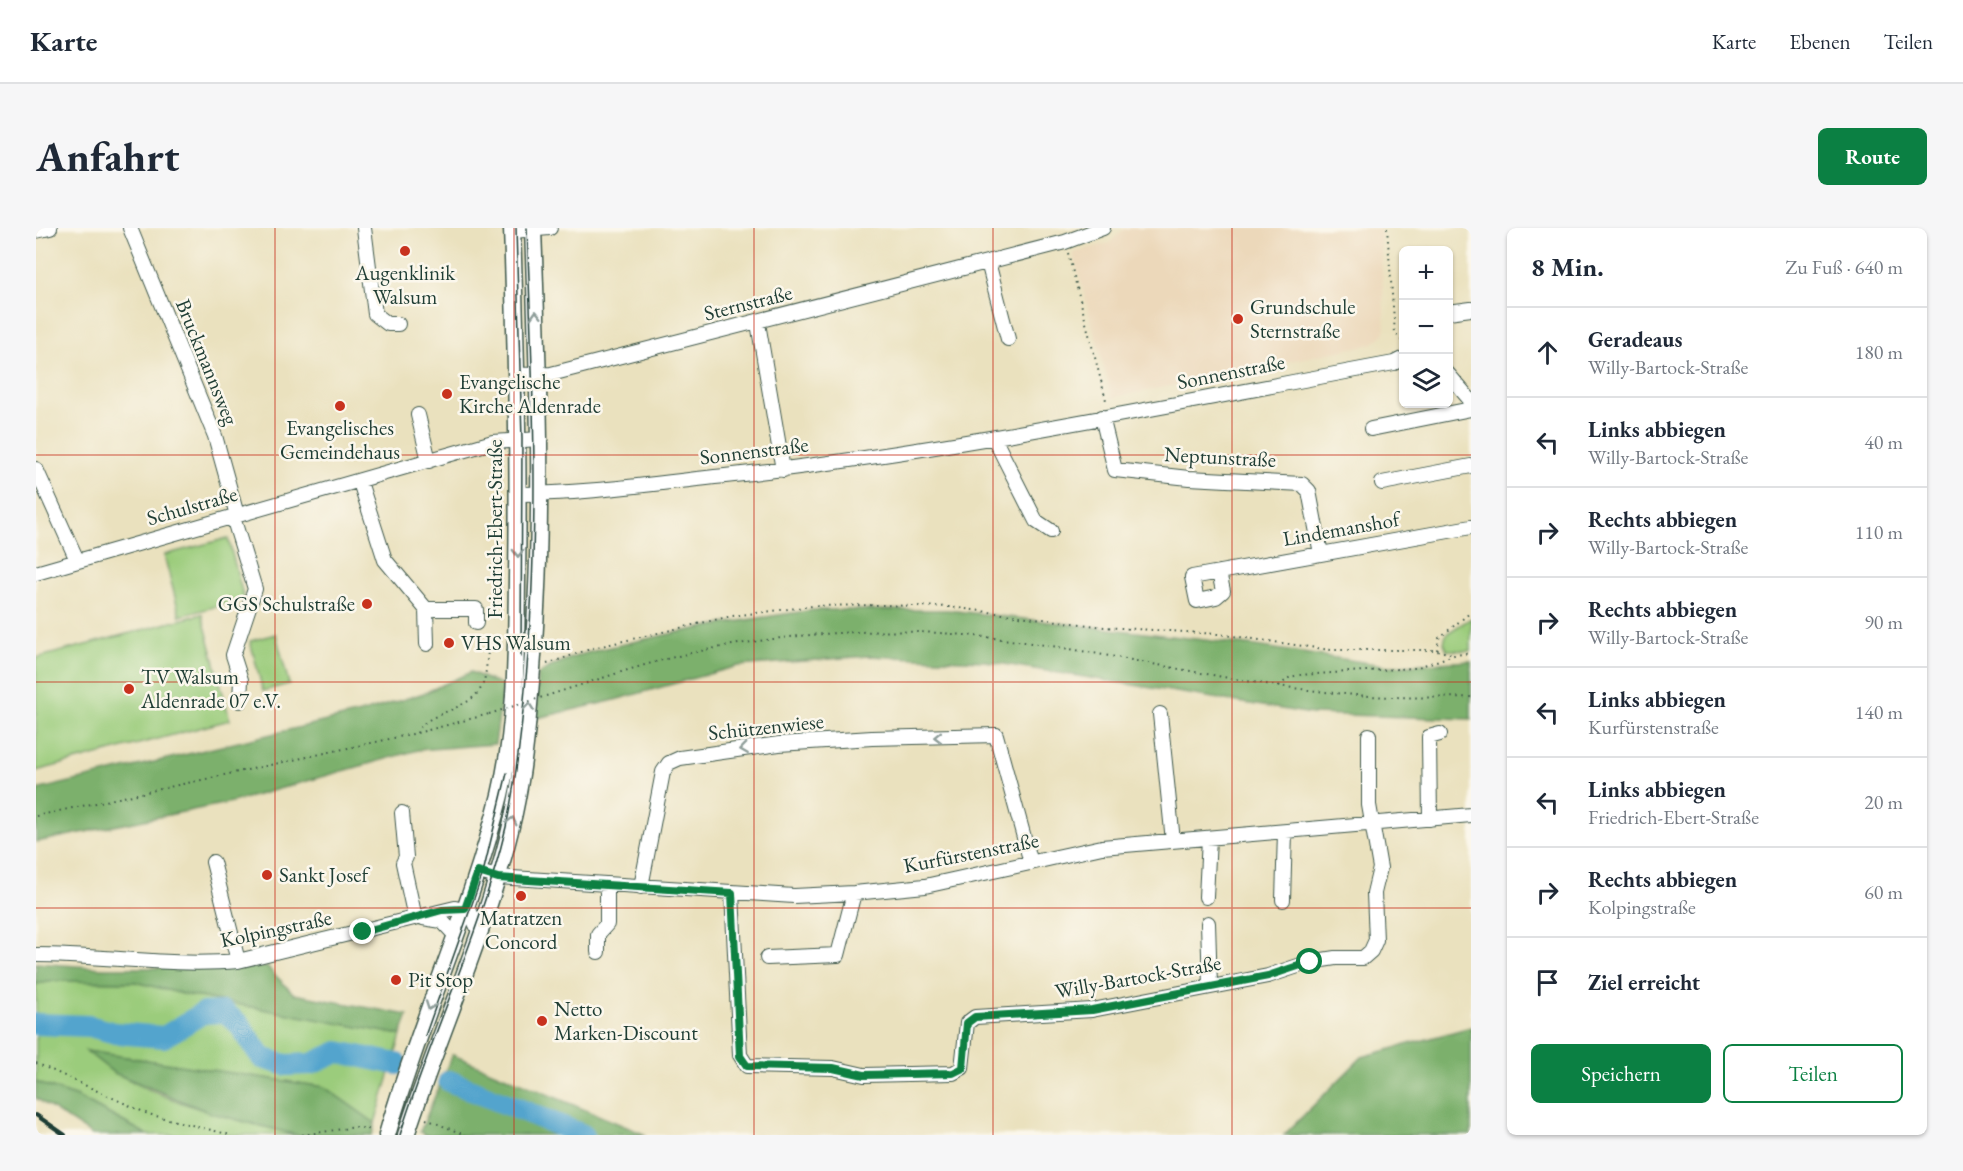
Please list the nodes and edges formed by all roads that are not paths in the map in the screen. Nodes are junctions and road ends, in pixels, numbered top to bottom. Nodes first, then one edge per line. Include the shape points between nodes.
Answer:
1 (50, 228) edge
2 (130, 228) edge
3 (364, 228) edge
4 (550, 228) edge
5 (1103, 228) edge
6 (512, 229) edge
7 (532, 229) edge
8 (36, 231) edge
9 (988, 262) junction
10 (1471, 309) edge
11 (1453, 311) edge
12 (758, 323) junction
13 (398, 324) dead end
14 (1008, 339) dead end
15 (1399, 360) edge
16 (538, 374) junction
17 (517, 375) junction
18 (1453, 379) edge
19 (1471, 401) edge
20 (1471, 408) edge
21 (417, 415) dead end
22 (1106, 417) junction
23 (1371, 429) dead end
24 (994, 438) junction
25 (517, 439) junction
26 (540, 439) junction
27 (429, 461) junction
28 (1471, 466) edge
29 (36, 469) edge
30 (783, 470) junction
31 (360, 482) junction
32 (1382, 483) dead end
33 (518, 494) junction
34 (540, 494) junction
35 (235, 516) junction
36 (1471, 527) edge
37 (1051, 531) dead end
38 (1321, 554) junction
39 (77, 560) junction
40 (1219, 572) dead end
41 (36, 573) edge
42 (426, 609) junction
43 (476, 623) dead end
44 (427, 644) dead end
45 (240, 701) dead end
46 (1160, 714) dead end
47 (1440, 734) dead end
48 (1370, 735) dead end
49 (402, 813) dead end
50 (1471, 815) edge
51 (1430, 819) junction
52 (1372, 825) junction
53 (1285, 832) junction
54 (1209, 838) junction
55 (1173, 841) junction
56 (213, 862) dead end
57 (1031, 863) junction
58 (478, 872) junction
59 (498, 878) junction
60 (607, 885) junction
61 (641, 887) junction
62 (732, 893) junction
63 (855, 893) junction
64 (1206, 897) dead end
65 (1283, 900) dead end
66 (465, 909) junction
67 (415, 918) junction
68 (1208, 923) dead end
69 (479, 932) junction
70 (455, 935) junction
71 (598, 952) dead end
72 (36, 954) edge
73 (767, 958) dead end
74 (237, 961) junction
75 (1210, 986) junction
76 (382, 1133) edge
77 (406, 1135) edge

1 - 8 street
2 - 35 street, Bruckmannsweg via 215,436
3 - 13 street via 375,314 388,324
4 - 7 street
5 - 9 street, Sternstraße
6 - 7 street
6 - 17 main road, Friedrich-Ebert-Straße
16 -> 7 main road, Friedrich-Ebert-Straße
9 - 12 street, Sternstraße
9 - 14 street
10 - 11 street
12 - 16 street, Sternstraße
12 - 30 street
15 - 22 street, Sonnenstraße
16 - 17 street, Sternstraße
16 - 26 main road, Friedrich-Ebert-Straße
17 - 25 main road, Friedrich-Ebert-Straße
18 - 19 street
20 - 23 street
21 - 27 street
22 - 24 street, Sonnenstraße
22 - 38 street, Neptunstraße via 1115,470 1302,484 1308,490
24 - 30 street, Sonnenstraße
24 - 37 street via 1036,520
25 - 26 street, Schulstraße
25 - 27 street, Schulstraße
25 - 33 main road, Friedrich-Ebert-Straße
26 - 34 main road, Friedrich-Ebert-Straße
27 - 31 street, Schulstraße
28 - 32 street, Lindemanshof
29 - 39 street
30 - 34 street, Sonnenstraße
31 - 35 street, Schulstraße
31 - 42 street via 385,560
33 - 34 street, Sonnenstraße
33 -> 58 main road, Friedrich-Ebert-Straße via 518,648 510,740 500,794
59 -> 34 main road, Friedrich-Ebert-Straße via 515,811 532,673
35 - 39 street, Schulstraße
35 - 45 street, Bruckmannsweg via 255,589 233,655 241,680
36 - 38 street, Lindemanshof
38 - 40 street, Lindemanshof
39 - 41 street, Schulstraße
42 - 43 street via 476,609
42 - 44 street
46 - 55 street
47 - 51 street via 1429,737
48 - 52 street, Willy-Bartock-Straße
49 - 67 street via 406,857 403,863
50 - 51 street, Kurfürstenstraße
51 - 52 street, Kurfürstenstraße
52 - 53 street, Kurfürstenstraße
52 - 75 street, Willy-Bartock-Straße via 1380,868 1374,893 1376,940 1371,951 1363,958 1310,962 1268,976
53 - 54 street, Kurfürstenstraße
53 - 65 street
54 - 55 street, Kurfürstenstraße
54 - 64 street
55 - 57 street, Kurfürstenstraße via 1102,847
56 - 74 street
57 -> 61 street, Schützenwiese via 996,735 872,738 779,744 680,758 669,763 663,772
57 - 63 street, Kurfürstenstraße via 926,886
58 - 59 street, Kurfürstenstraße
58 - 66 main road, Friedrich-Ebert-Straße
59 - 60 street, Kurfürstenstraße
59 - 69 main road, Friedrich-Ebert-Straße
60 - 61 street, Kurfürstenstraße
60 - 71 street via 607,924 598,934
61 - 62 street, Kurfürstenstraße
62 - 63 street, Kurfürstenstraße
62 - 75 street, Willy-Bartock-Straße via 740,1056 747,1066 833,1068 864,1075 953,1073 963,1068 967,1023 975,1017 1092,1010
63 - 73 street via 838,955
66 - 67 street, Kolpingstraße
66 - 69 street via 474,916
66 - 70 main road, Friedrich-Ebert-Straße
67 - 70 street, Kolpingstraße via 442,921
67 - 74 street, Kolpingstraße
68 - 75 street
69 - 77 main road, Friedrich-Ebert-Straße
70 -> 76 main road, Friedrich-Ebert-Straße
72 - 74 street, Kolpingstraße via 205,964

